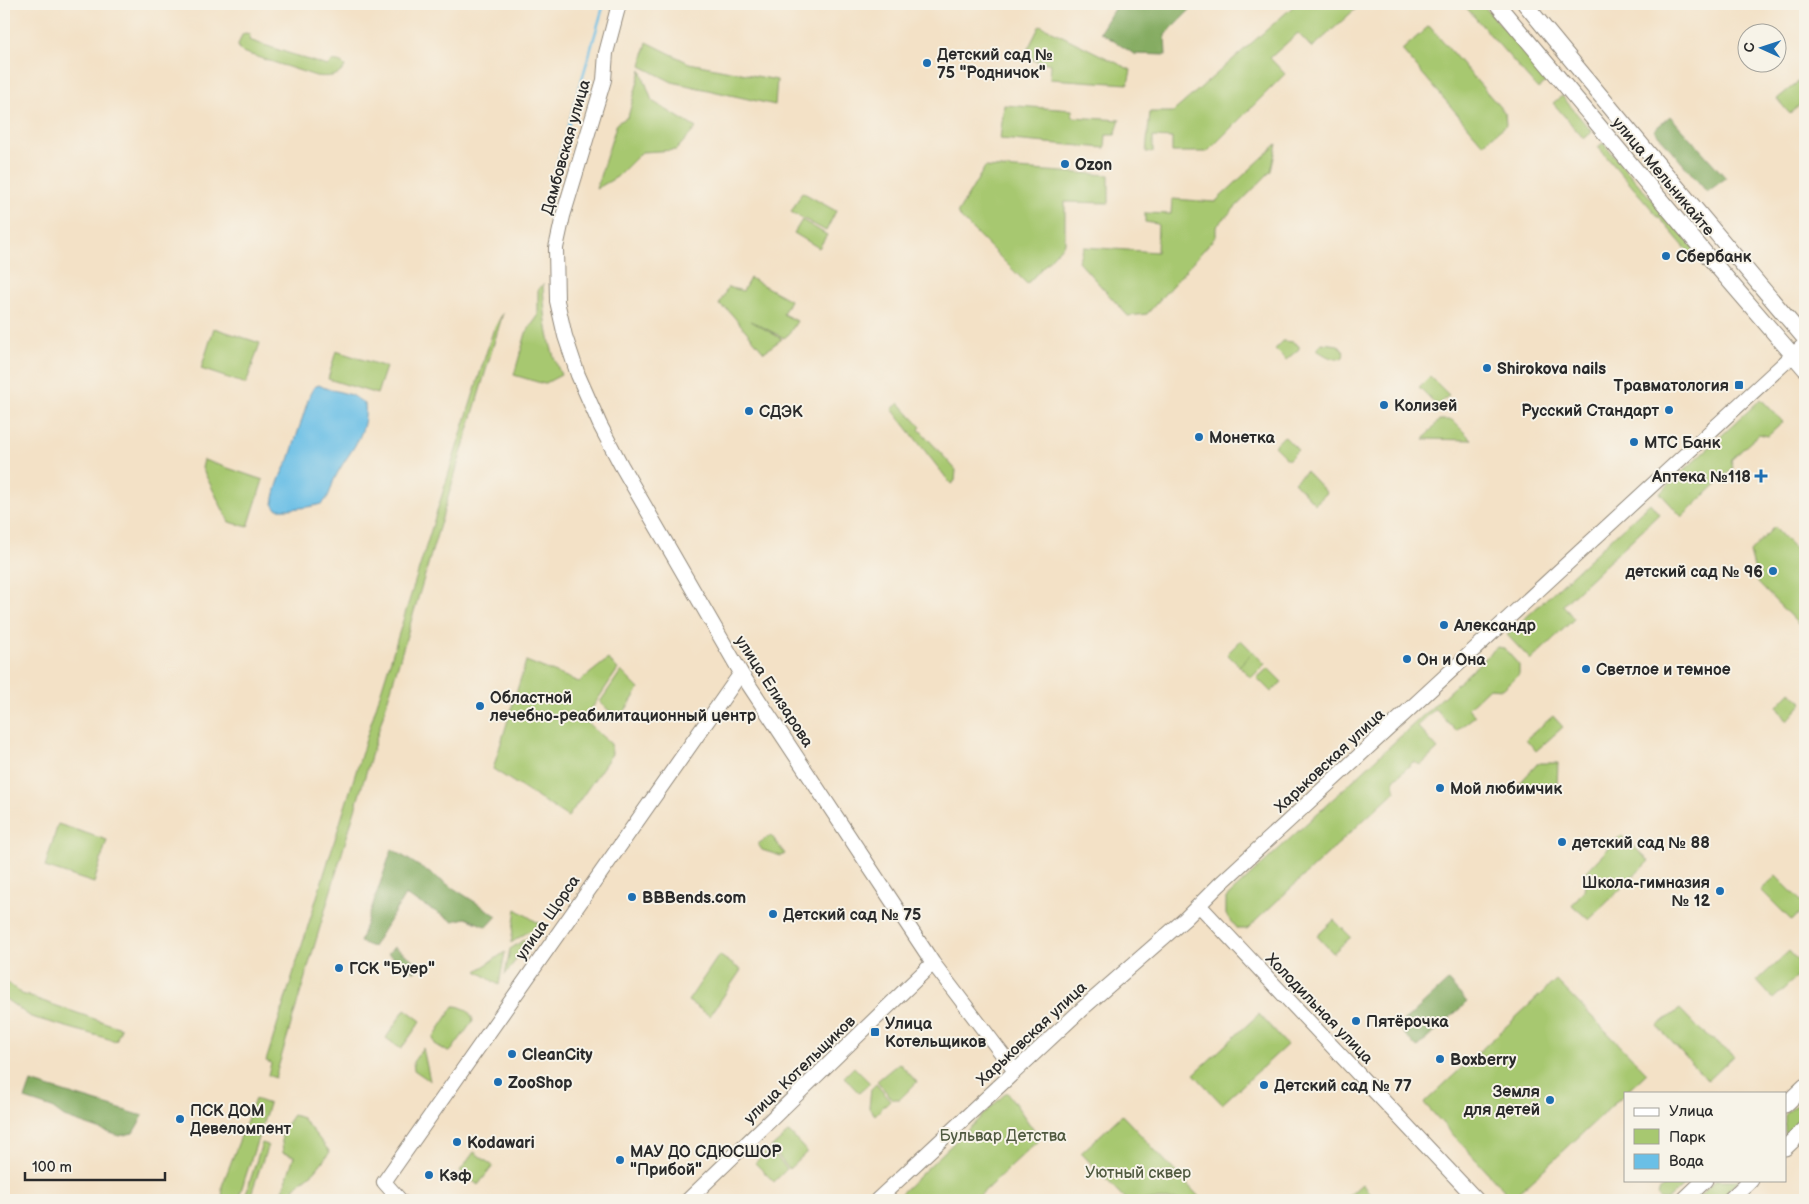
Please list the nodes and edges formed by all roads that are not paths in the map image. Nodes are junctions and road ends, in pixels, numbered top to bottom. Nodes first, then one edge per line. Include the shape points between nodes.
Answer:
1 (619, 4) edge
2 (1497, 4) edge
3 (1525, 4) edge
4 (557, 301) joint
5 (1805, 338) edge
6 (1805, 344) edge
7 (1793, 356) junction
8 (1805, 369) edge
9 (741, 673) junction
10 (1199, 905) junction
11 (934, 963) junction
12 (1015, 1071) junction
13 (1805, 1086) edge
14 (1786, 1103) edge
15 (1805, 1129) edge
16 (1786, 1147) edge
17 (1703, 1182) edge
18 (1749, 1182) edge
19 (400, 1200) edge
20 (688, 1200) edge
21 (877, 1200) edge
22 (1477, 1200) edge
23 (1684, 1200) edge
24 (1730, 1200) edge

1 - 4 street, Дамбовская улица via 606,53 604,80 556,248
2 - 7 main road, улица Мельникайте
3 - 5 main road, улица Мельникайте
4 - 9 street, улица Елизарова via 578,375 600,425
6 - 7 street, Харьковская улица
7 - 8 main road, улица Мельникайте
7 - 10 street, Харьковская улица
9 - 11 street, улица Елизарова
9 - 19 street, улица Щорса via 384,1182
10 - 12 street, Харьковская улица
10 - 22 street, Холодильная улица
11 - 12 street, улица Елизарова
11 - 20 street, улица Котельщиков
12 - 21 street, Харьковская улица
13 - 14 main road
15 - 16 main road
17 - 23 main road
18 - 24 main road

